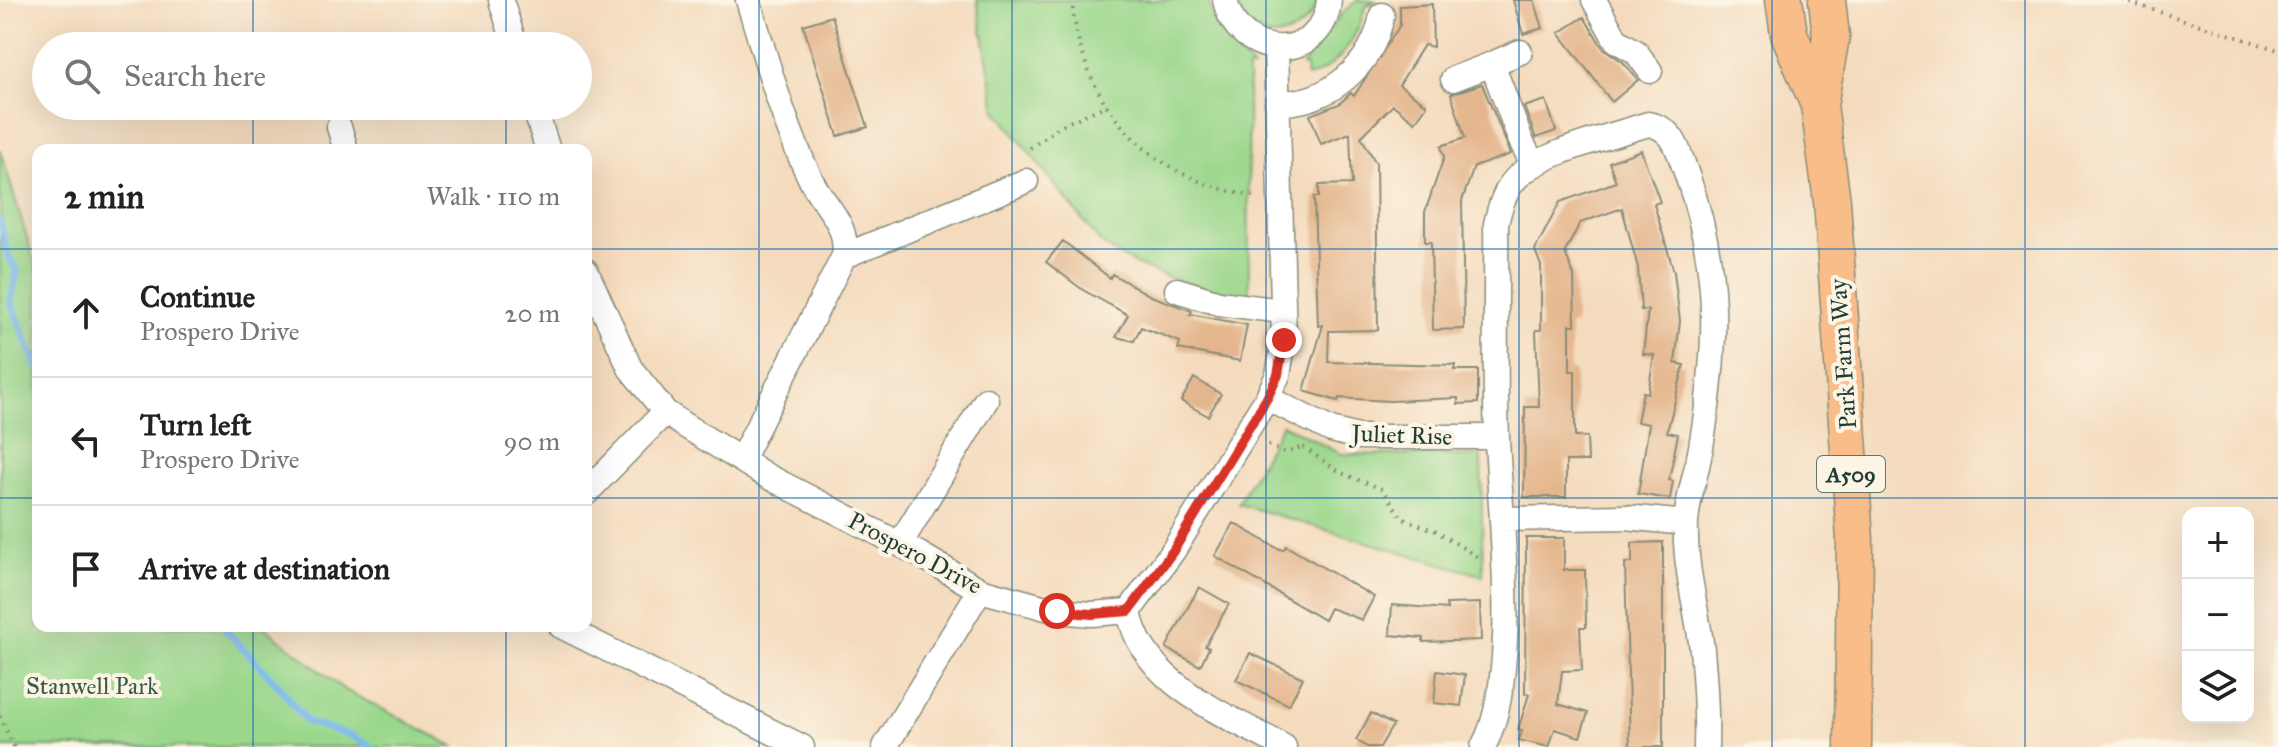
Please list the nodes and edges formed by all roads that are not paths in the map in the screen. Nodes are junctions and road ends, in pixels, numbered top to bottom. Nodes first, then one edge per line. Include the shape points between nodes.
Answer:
1 (501, 0) edge
2 (748, 0) edge
3 (1225, 0) edge
4 (1594, 0) edge
5 (1784, 0) edge
6 (1827, 0) edge
7 (1331, 2) edge
8 (1382, 15) dead end
9 (511, 32) edge
10 (1276, 48) junction
11 (1520, 52) dead end
12 (1492, 64) junction
13 (1650, 71) dead end
14 (1453, 79) dead end
15 (1277, 103) junction
16 (1819, 105) junction
17 (538, 120) edge
18 (546, 144) edge
19 (1533, 164) junction
20 (1026, 181) dead end
21 (844, 256) junction
22 (592, 284) edge
23 (1177, 290) dead end
24 (1282, 311) junction
25 (1267, 398) junction
26 (986, 400) dead end
27 (665, 412) junction
28 (1497, 437) junction
29 (741, 460) junction
30 (592, 487) edge
31 (1502, 519) junction
32 (1686, 523) junction
33 (900, 544) junction
34 (980, 590) junction
35 (1129, 611) junction
36 (573, 632) edge
37 (802, 747) edge
38 (885, 747) edge
39 (1284, 747) edge
40 (1483, 747) edge
41 (1706, 747) edge
42 (1853, 747) edge

1 - 9 street
2 - 21 street via 791,137 813,184 841,222 847,242
3 - 10 street via 1242,34
4 - 13 street via 1616,40 1636,52
5 - 16 highway, Park Farm Way / A509 via 1789,34
6 - 16 highway, Park Farm Way / A509 via 1831,37
7 - 10 street via 1310,36
8 - 15 street via 1369,53 1347,77 1316,99
10 - 15 street
11 - 12 street
12 - 14 street
12 - 19 street
15 - 24 street
16 - 42 highway, Park Farm Way / A509 via 1832,201 1855,540
17 - 18 street
19 - 28 street via 1512,183 1496,224
19 - 32 street via 1648,124 1661,126 1674,139 1704,221 1715,339
20 - 21 street
21 - 29 street
22 - 27 street, Prospero Drive via 630,368
23 - 24 street via 1219,303
24 - 25 street via 1278,375
25 - 28 street, Juliet Rise via 1358,437
25 - 35 street via 1173,551
26 - 33 street
27 - 29 street, Prospero Drive
27 - 30 street
28 - 31 street
29 - 33 street, Prospero Drive
31 - 32 street via 1626,517
31 - 40 street via 1503,679
32 - 41 street via 1702,650
33 - 34 street, Prospero Drive
34 - 35 street, Prospero Drive via 1057,611
34 - 38 street
35 - 39 street via 1148,657 1165,676
36 - 37 street

